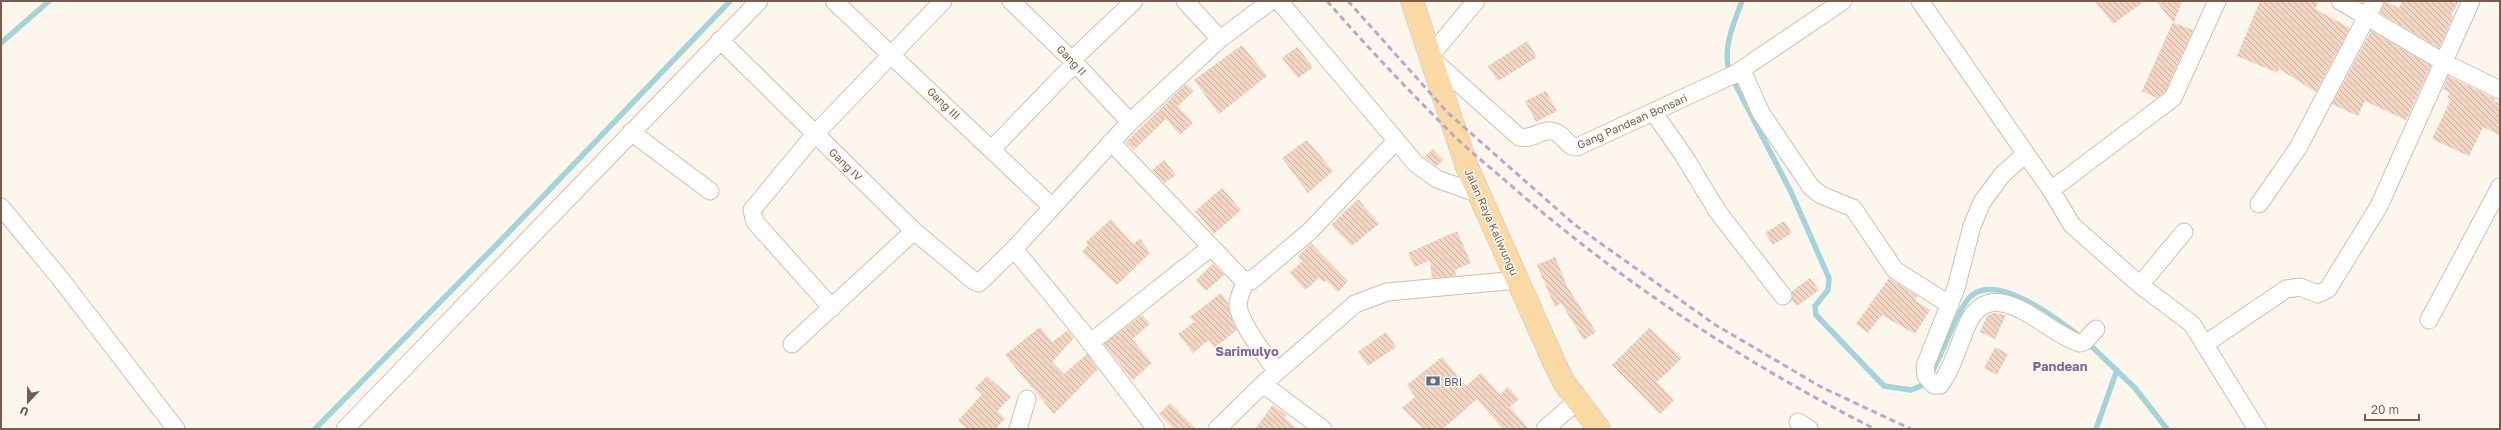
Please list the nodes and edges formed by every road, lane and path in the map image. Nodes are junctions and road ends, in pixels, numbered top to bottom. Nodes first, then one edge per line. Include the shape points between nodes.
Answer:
1 (759, 1) edge
2 (834, 1) edge
3 (943, 1) edge
4 (1011, 1) edge
5 (1134, 1) edge
6 (1185, 1) edge
7 (1271, 1) edge
8 (1279, 1) edge
9 (1412, 1) edge
10 (1476, 1) edge
11 (1843, 1) edge
12 (1920, 1) edge
13 (2217, 1) edge
14 (2340, 1) edge
15 (2374, 1) edge
16 (2471, 1) edge
17 (2366, 18) junction
18 (1220, 39) junction
19 (720, 40) junction
20 (892, 54) junction
21 (1432, 57) junction
22 (1073, 61) junction
23 (2445, 63) junction
24 (1733, 75) junction
25 (2500, 90) edge
26 (1654, 113) junction
27 (1130, 122) junction
28 (631, 132) junction
29 (815, 134) junction
30 (1111, 142) junction
31 (1396, 142) junction
32 (992, 149) junction
33 (2025, 154) junction
34 (2500, 187) edge
35 (2051, 190) junction
36 (710, 191) dead end
37 (1479, 194) junction
38 (2259, 204) dead end
39 (1, 207) edge
40 (1052, 207) junction
41 (914, 230) junction
42 (2184, 232) dead end
43 (1211, 247) junction
44 (1014, 249) junction
45 (1246, 280) junction
46 (1518, 280) junction
47 (2140, 285) junction
48 (1783, 296) dead end
49 (1950, 305) junction
50 (832, 308) junction
51 (2429, 320) dead end
52 (2089, 336) dead end
53 (1090, 343) junction
54 (792, 344) dead end
55 (2205, 344) junction
56 (1277, 372) junction
57 (1263, 384) junction
58 (1027, 399) dead end
59 (1577, 401) junction
60 (176, 429) edge
61 (345, 429) edge
62 (1018, 429) edge
63 (1156, 429) edge
64 (1217, 429) edge
65 (1323, 429) edge
66 (1545, 429) edge
67 (1599, 429) edge
68 (2257, 429) edge

1 - 19 street
2 - 20 street, Gang III
3 - 20 street
4 - 22 street, Gang II
5 - 22 street
6 - 18 street
7 - 18 street
8 - 31 street
9 - 21 main road, Jalan Raya Kaliwungu
10 - 21 street
11 - 24 street, Gang Pandean Bonsari
12 - 33 street via 1954,47
13 - 35 street via 2173,98
14 - 17 street
15 - 17 street
16 - 23 street
17 - 23 street
17 - 38 street via 2298,148
18 - 27 street
19 - 28 street
19 - 29 street, Gang IV
20 - 29 street
20 - 32 street, Gang III
21 - 26 street, Gang Pandean Bonsari via 1519,137 1532,138 1548,130 1554,131 1570,146 1577,147
21 - 37 main road, Jalan Raya Kaliwungu via 1450,120
22 - 27 street, Gang II
22 - 32 street
23 - 25 street
23 - 55 street via 2379,206 2328,290 2318,294 2300,288 2286,289
24 - 26 street, Gang Pandean Bonsari
24 - 49 street via 1811,188 1821,195 1853,208 1895,270
26 - 48 street via 1718,212
27 - 30 street
28 - 36 street
28 - 61 street
29 - 41 street, Gang IV
29 - 50 street via 754,206 751,213 755,222
30 - 40 street
30 - 43 street
31 - 37 street via 1429,174
31 - 45 street via 1310,231 1258,276 1251,281
32 - 40 street, Gang III
33 - 35 street
33 - 49 street via 2002,175 1982,202 1972,226
34 - 51 street
35 - 47 street via 2072,225
37 - 46 main road, Jalan Raya Kaliwungu
39 - 60 street via 59,277
40 - 44 street
41 - 44 street, Gang IV via 977,282 984,281
41 - 50 street
42 - 47 street
43 - 45 street
43 - 53 street
44 - 53 street
45 - 56 street via 1238,304 1240,312
46 - 56 street via 1387,292 1366,298 1355,304
46 - 59 main road, Jalan Raya Kaliwungu via 1543,340 1565,384
47 - 55 street via 2192,324
49 - 52 street via 1925,366 1928,379 1937,386 1940,385 1969,321 1979,308 1990,303 1997,302 2017,309 2071,340
50 - 54 street
53 - 63 street
55 - 68 street
56 - 57 street
57 - 64 street
57 - 65 street
58 - 62 street
59 - 66 street
59 - 67 main road, Jalan Raya Kaliwungu

